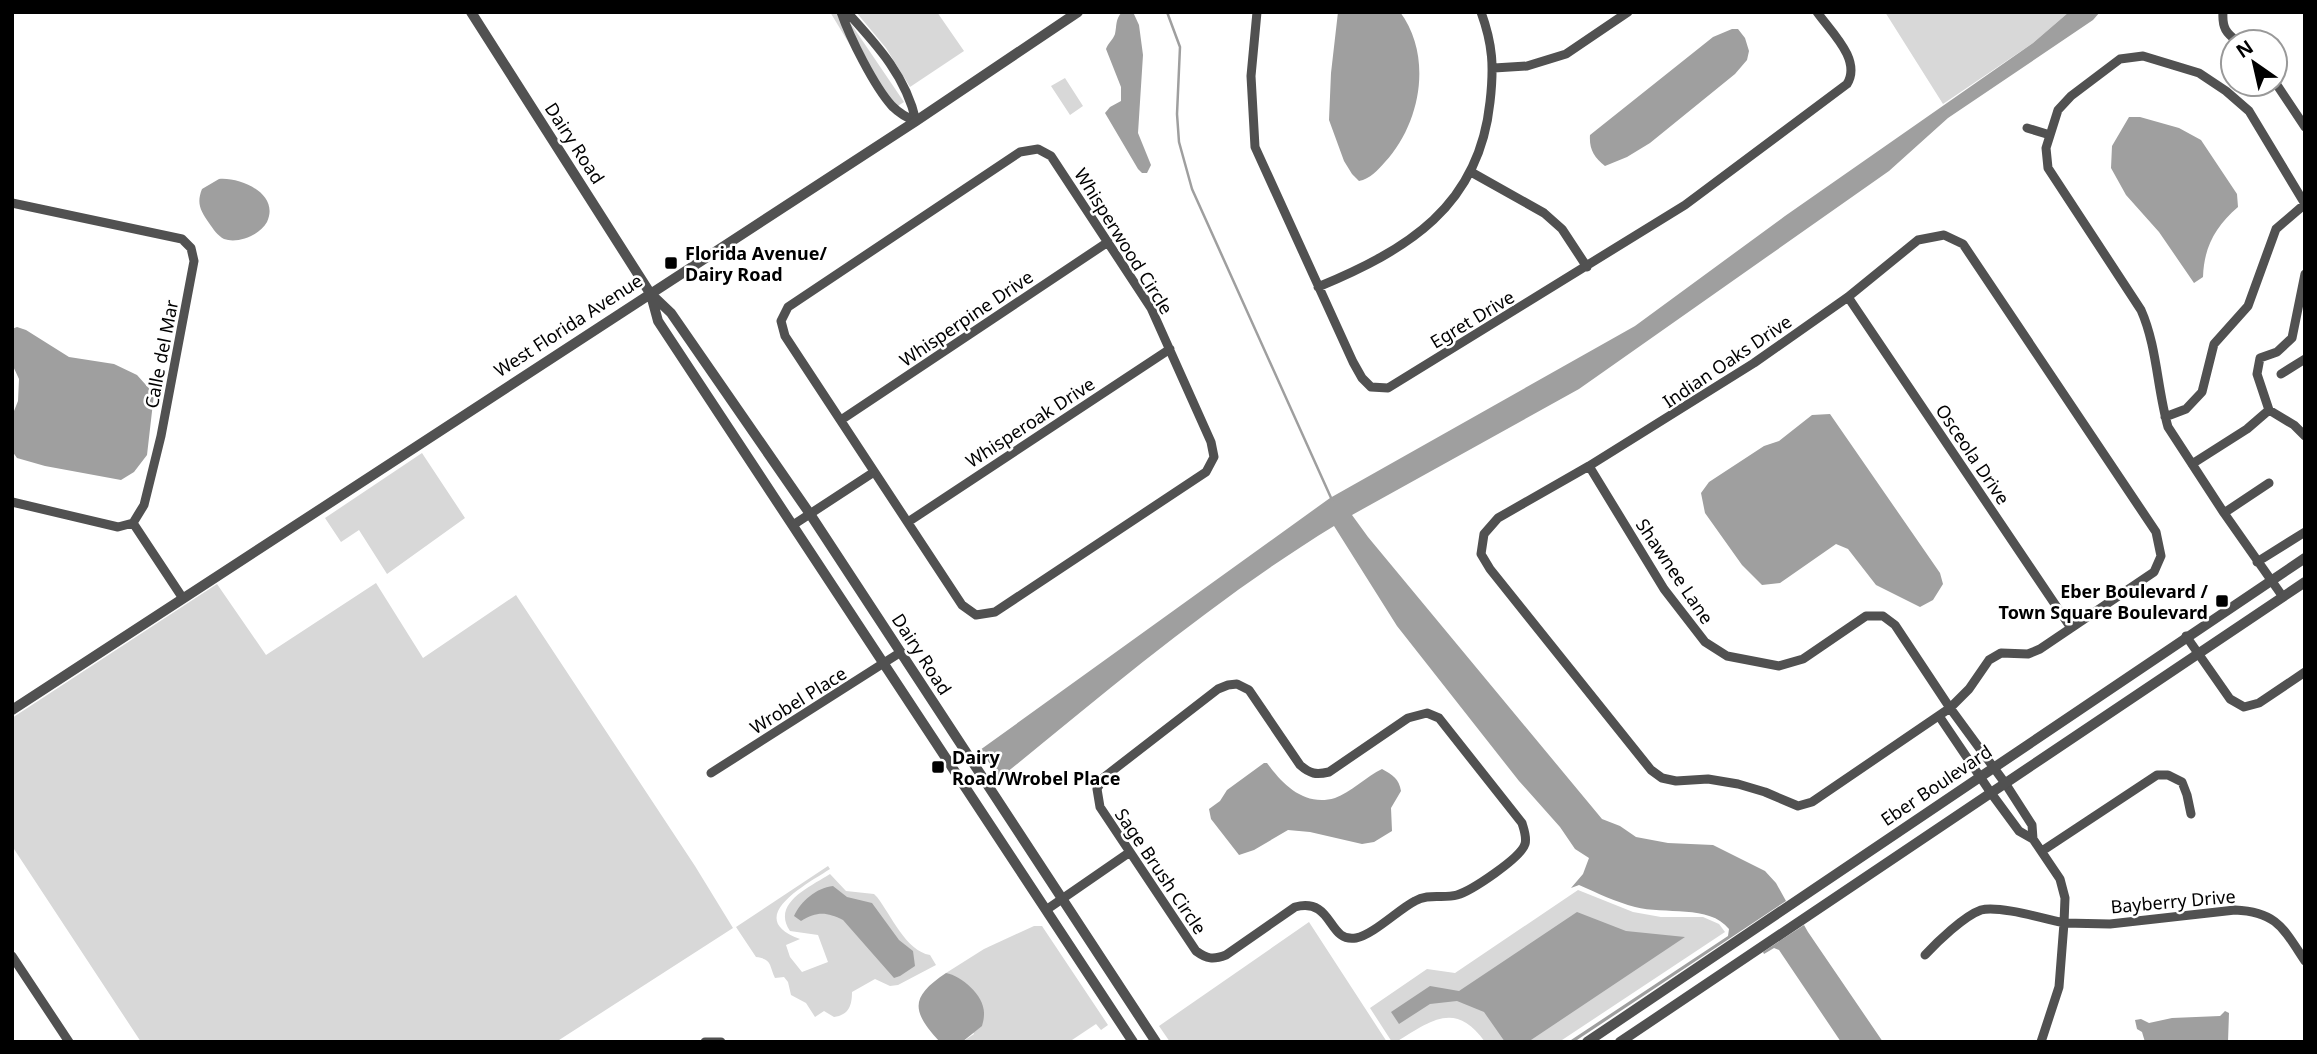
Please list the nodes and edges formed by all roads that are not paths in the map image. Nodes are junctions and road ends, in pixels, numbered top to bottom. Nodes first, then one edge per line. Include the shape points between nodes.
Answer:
1 (471, 12) edge
2 (841, 12) edge
3 (847, 12) edge
4 (1079, 12) edge
5 (1258, 12) edge
6 (1481, 12) edge
7 (1628, 12) edge
8 (1817, 12) edge
9 (1494, 68) junction
10 (2286, 98) edge
11 (916, 121) junction
12 (2305, 127) edge
13 (2027, 128) dead end
14 (2050, 135) junction
15 (1471, 172) junction
16 (12, 203) edge
17 (1108, 242) junction
18 (1587, 267) junction
19 (2305, 274) edge
20 (1318, 288) junction
21 (650, 293) junction
22 (1848, 297) junction
23 (1170, 349) junction
24 (2305, 359) edge
25 (2281, 374) dead end
26 (2269, 410) junction
27 (2165, 417) junction
28 (841, 420) junction
29 (2305, 436) edge
30 (2192, 464) junction
31 (1589, 466) junction
32 (874, 472) junction
33 (2269, 483) dead end
34 (12, 502) edge
35 (2224, 513) junction
36 (810, 514) junction
37 (908, 522) junction
38 (133, 523) junction
39 (793, 525) junction
40 (2305, 532) edge
41 (2305, 558) edge
42 (2257, 562) junction
43 (2271, 580) junction
44 (2305, 582) edge
45 (182, 597) junction
46 (2283, 597) junction
47 (2071, 628) junction
48 (2186, 636) junction
49 (901, 653) junction
50 (2198, 654) junction
51 (884, 664) junction
52 (2305, 672) edge
53 (1950, 708) junction
54 (12, 710) edge
55 (1939, 716) junction
56 (1966, 732) junction
57 (1954, 739) junction
58 (1993, 767) junction
59 (712, 773) dead end
60 (1979, 777) junction
61 (2005, 783) junction
62 (1991, 793) junction
63 (2191, 814) dead end
64 (2033, 839) junction
65 (2042, 851) junction
66 (1130, 852) junction
67 (1061, 899) junction
68 (1046, 909) junction
69 (2063, 923) junction
70 (1925, 955) dead end
71 (13, 960) edge
72 (2305, 961) edge
73 (69, 1042) edge
74 (705, 1042) edge
75 (721, 1042) edge
76 (1133, 1042) edge
77 (1156, 1042) edge
78 (1587, 1042) edge
79 (1620, 1042) edge
80 (2040, 1042) edge

1 - 21 street, Dairy Road
2 - 11 street via 892,106
3 - 11 street via 875,41 904,85
4 - 11 street, West Florida Avenue
5 - 20 street, Egret Drive via 1251,76 1255,147
6 - 9 street
7 - 9 street via 1560,57
8 - 18 street, Egret Drive via 1851,60 1852,76 1847,84 1685,205
9 - 15 street via 1488,124
10 - 12 street
11 - 21 street, West Florida Avenue
13 - 14 street
14 - 27 street via 2048,168 2150,329
14 - 27 street via 2058,110 2120,59 2166,62 2199,73 2249,111 2305,204 2276,229 2248,306 2214,344 2202,391 2186,409
15 - 18 street via 1544,214 1562,229
15 - 20 street via 1433,222 1373,263
16 - 38 street, Calle del Mar via 182,239 191,248 194,261 161,436 145,505
17 - 23 street, Whisperwood Circle via 1151,308
17 - 28 street, Whisperpine Drive
17 - 28 street, Whisperwood Circle via 1051,156 1038,149 1020,152 788,307 781,321 785,336
18 - 20 street, Egret Drive via 1388,388 1371,387 1362,379
19 - 26 street via 2292,338 2277,352 2260,358 2257,374
21 - 36 street, Dairy Road via 671,313
21 - 39 street, Dairy Road via 658,321
21 - 45 street, West Florida Avenue
22 - 31 street, Indian Oaks Drive via 1755,363
22 - 47 street, Osceola Drive
22 - 47 street, Indian Oaks Drive via 1918,240 1944,235 1963,244 1979,267 2156,532 2161,556 2154,572
23 - 37 street, Whisperoak Drive
23 - 37 street, Whisperwood Circle via 1211,442 1213,457 1206,472 995,612 976,615 962,605
24 - 25 street
26 - 29 street
26 - 30 street
27 - 30 street
28 - 32 street, Whisperwood Circle
30 - 35 street
31 - 53 street, Shawnee Lane via 1664,589 1705,642 1727,656 1779,666 1803,659 1866,616 1883,616 1895,625
31 - 55 street, Indian Oaks Drive via 1498,518 1484,534 1481,554 1651,771 1676,781 1738,784 1798,806 1811,802
32 - 36 street
32 - 37 street, Whisperwood Circle
33 - 35 street
34 - 38 street via 118,527
35 - 42 street
36 - 39 street
36 - 49 street, Dairy Road
38 - 45 street
39 - 51 street, Dairy Road
40 - 42 street
41 - 43 street, Eber Boulevard
42 - 43 street
43 - 46 street
43 - 48 street, Eber Boulevard
44 - 46 street, Eber Boulevard
45 - 54 street, West Florida Avenue
46 - 50 street, Eber Boulevard
47 - 53 street, Indian Oaks Drive via 2028,654 2001,653 1989,660
48 - 50 street
48 - 58 street, Eber Boulevard
49 - 51 street, Wrobel Place
49 - 67 street, Dairy Road
50 - 52 street via 2230,699 2244,706 2259,703
50 - 61 street, Eber Boulevard
51 - 59 street, Wrobel Place
51 - 68 street, Dairy Road
53 - 55 street, Indian Oaks Drive
53 - 56 street
55 - 57 street
56 - 57 street
56 - 58 street
57 - 60 street
58 - 60 street, Eber Boulevard
58 - 61 street
60 - 62 street
60 - 78 street, Eber Boulevard
61 - 62 street, Eber Boulevard
61 - 64 street via 2032,825
62 - 64 street via 2019,831
62 - 79 street, Eber Boulevard
63 - 65 street via 2182,782 2157,775
64 - 65 street
65 - 69 street via 2060,879 2065,898
66 - 66 street, Sage Brush Circle via 1196,951 1216,959 1295,907 1306,905 1317,907 1336,931 1356,939 1416,900 1464,892 1518,856 1525,846 1525,833 1522,823 1439,718 1427,713 1408,718 1318,775 1300,765 1249,690 1237,684 1218,689 1102,778 1097,800
66 - 67 street
67 - 68 street
67 - 77 street, Dairy Road
68 - 76 street, Dairy Road
69 - 70 street, Bayberry Drive via 2002,910 1981,911 1944,934
69 - 72 street, Bayberry Drive via 2110,924 2255,911 2274,919
69 - 80 street via 2059,987
71 - 73 street
74 - 75 street

